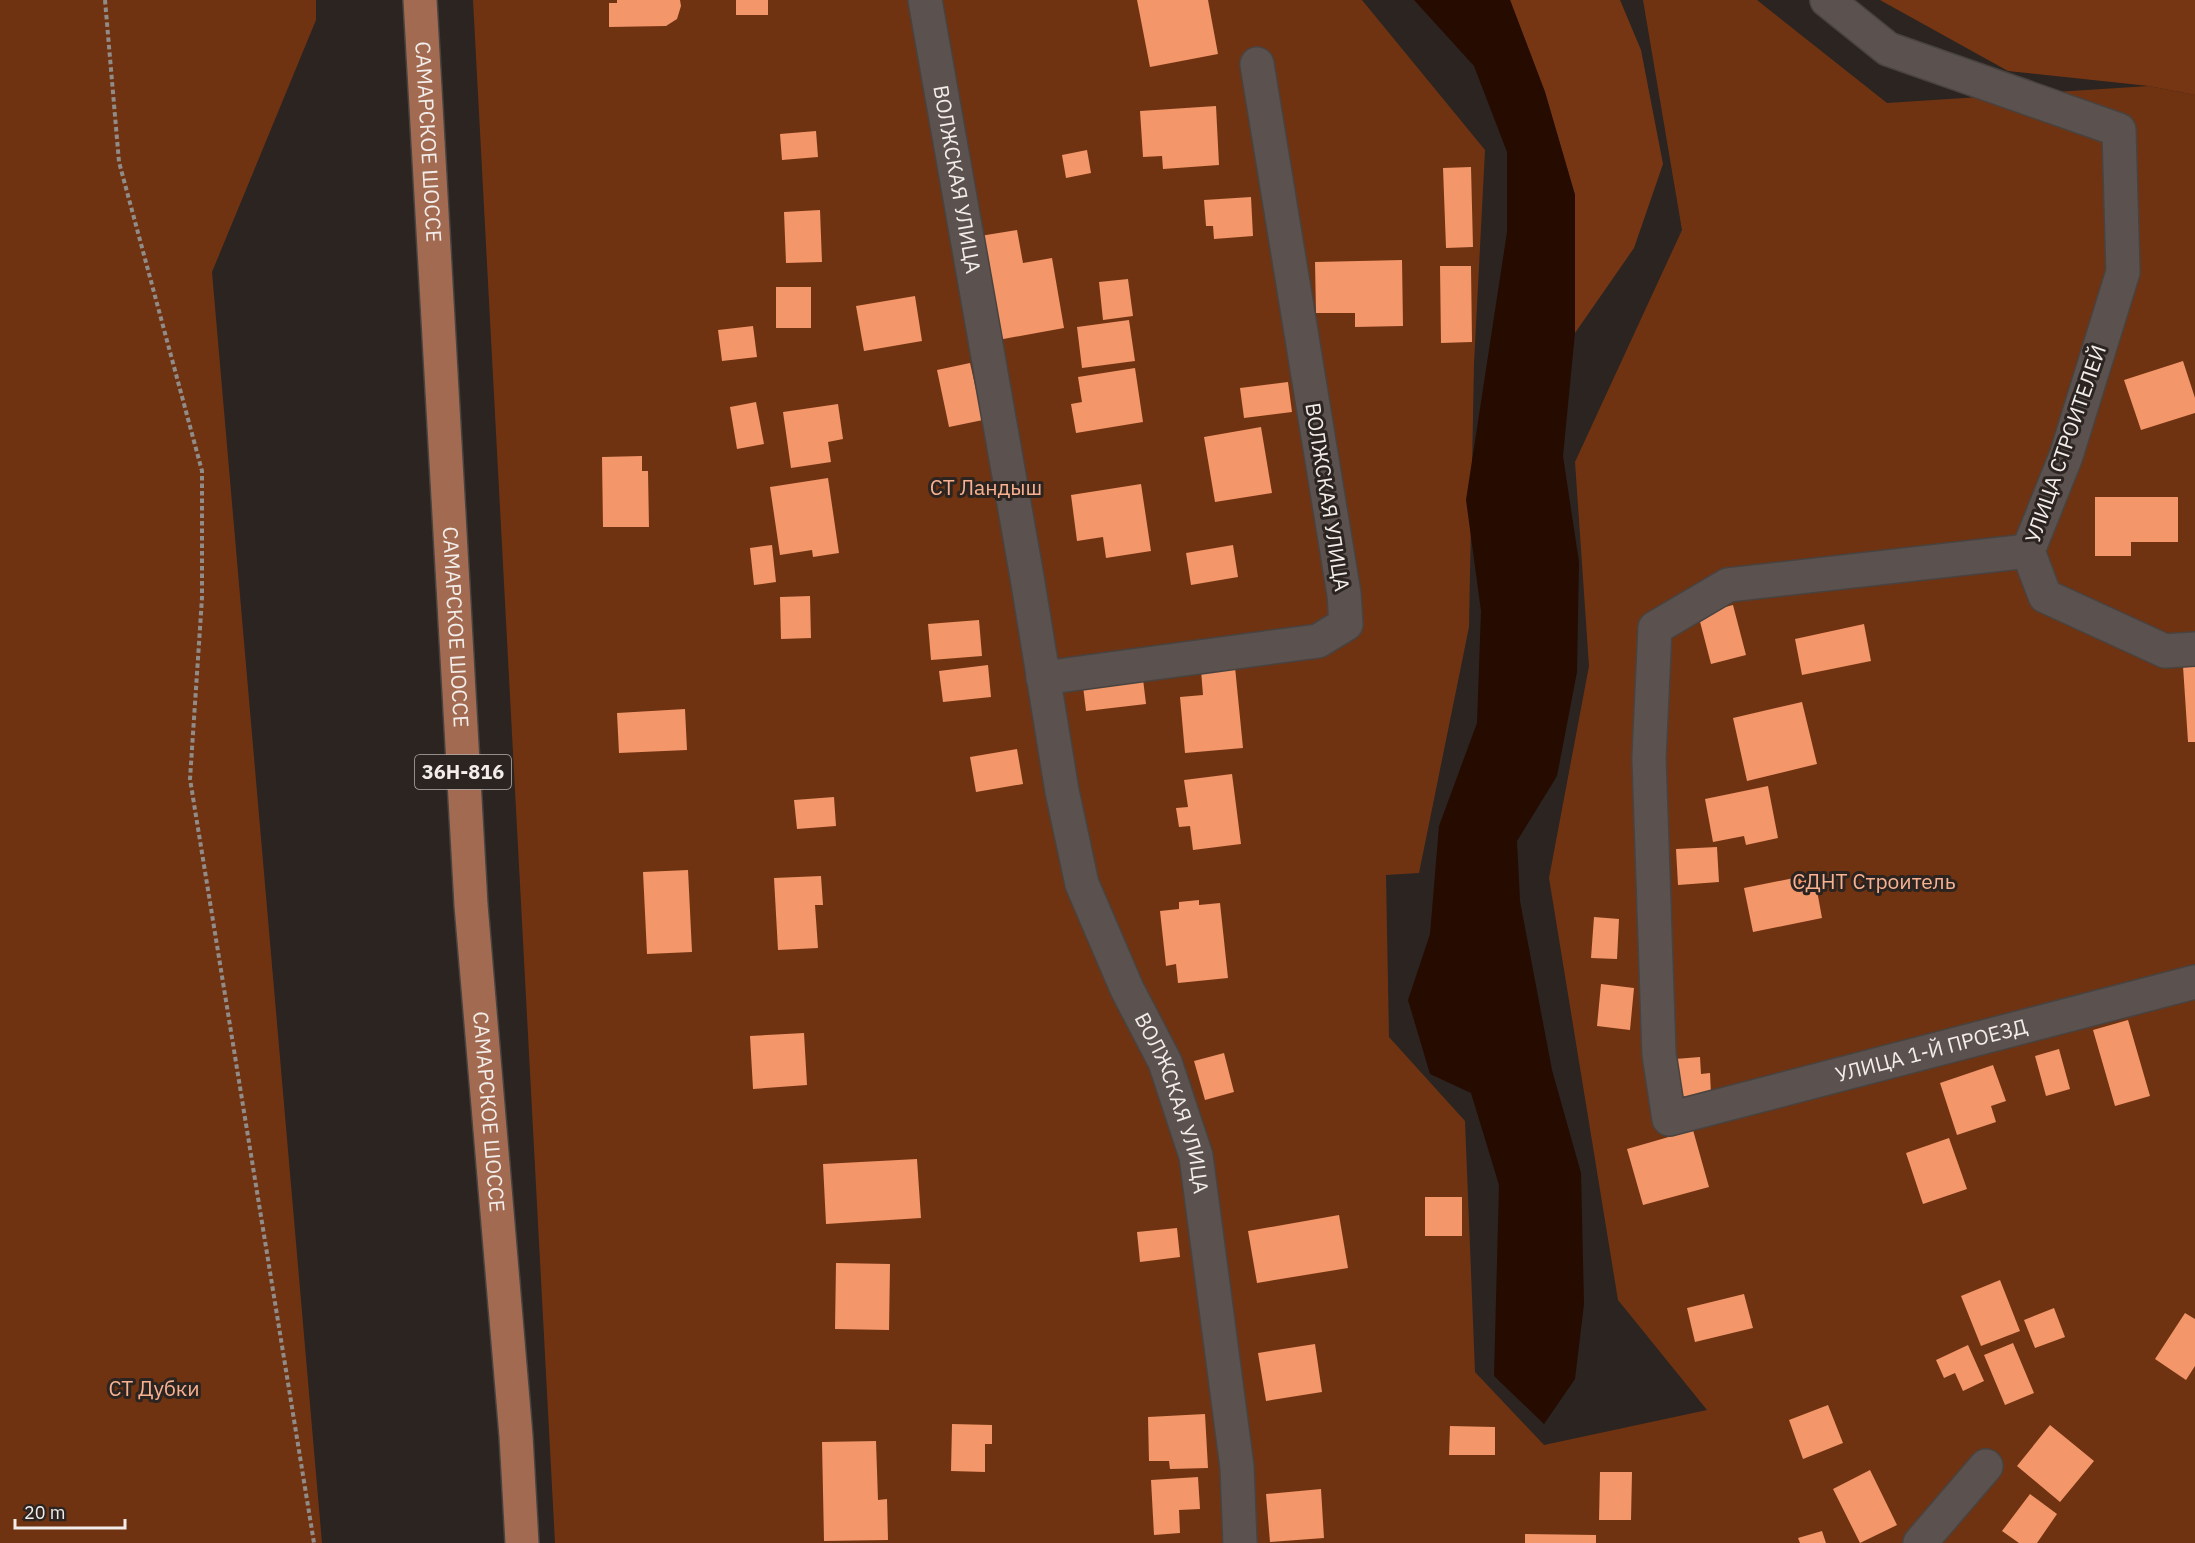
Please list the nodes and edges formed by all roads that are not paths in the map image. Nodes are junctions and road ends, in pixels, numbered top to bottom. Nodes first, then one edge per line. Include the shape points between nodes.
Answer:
1 (420, 0) edge
2 (925, 0) edge
3 (1827, 0) edge
4 (1257, 64) dead end
5 (2028, 551) junction
6 (2195, 649) edge
7 (1043, 678) junction
8 (2195, 982) edge
9 (1986, 1466) dead end
10 (522, 1543) edge
11 (1240, 1543) edge
12 (1920, 1543) edge

1 - 10 main road, САМАРСКОЕ ШОССЕ / 36Н-816 via 471,905
2 - 7 street, ВОЛЖСКАЯ УЛИЦА
3 - 5 street, УЛИЦА СТРОИТЕЛЕЙ via 1888,49 2120,130 2123,272 2067,456
4 - 7 street, ВОЛЖСКАЯ УЛИЦА via 1346,624 1318,641
5 - 6 street, УЛИЦА СТРОИТЕЛЕЙ via 2044,596 2165,651
5 - 8 street, УЛИЦА 1-Й ПРОЕЗД via 1728,585 1655,628 1649,770 1659,1054 1669,1119
7 - 11 street, ВОЛЖСКАЯ УЛИЦА via 1082,884 1127,989 1165,1062 1196,1156 1237,1467
9 - 12 street

